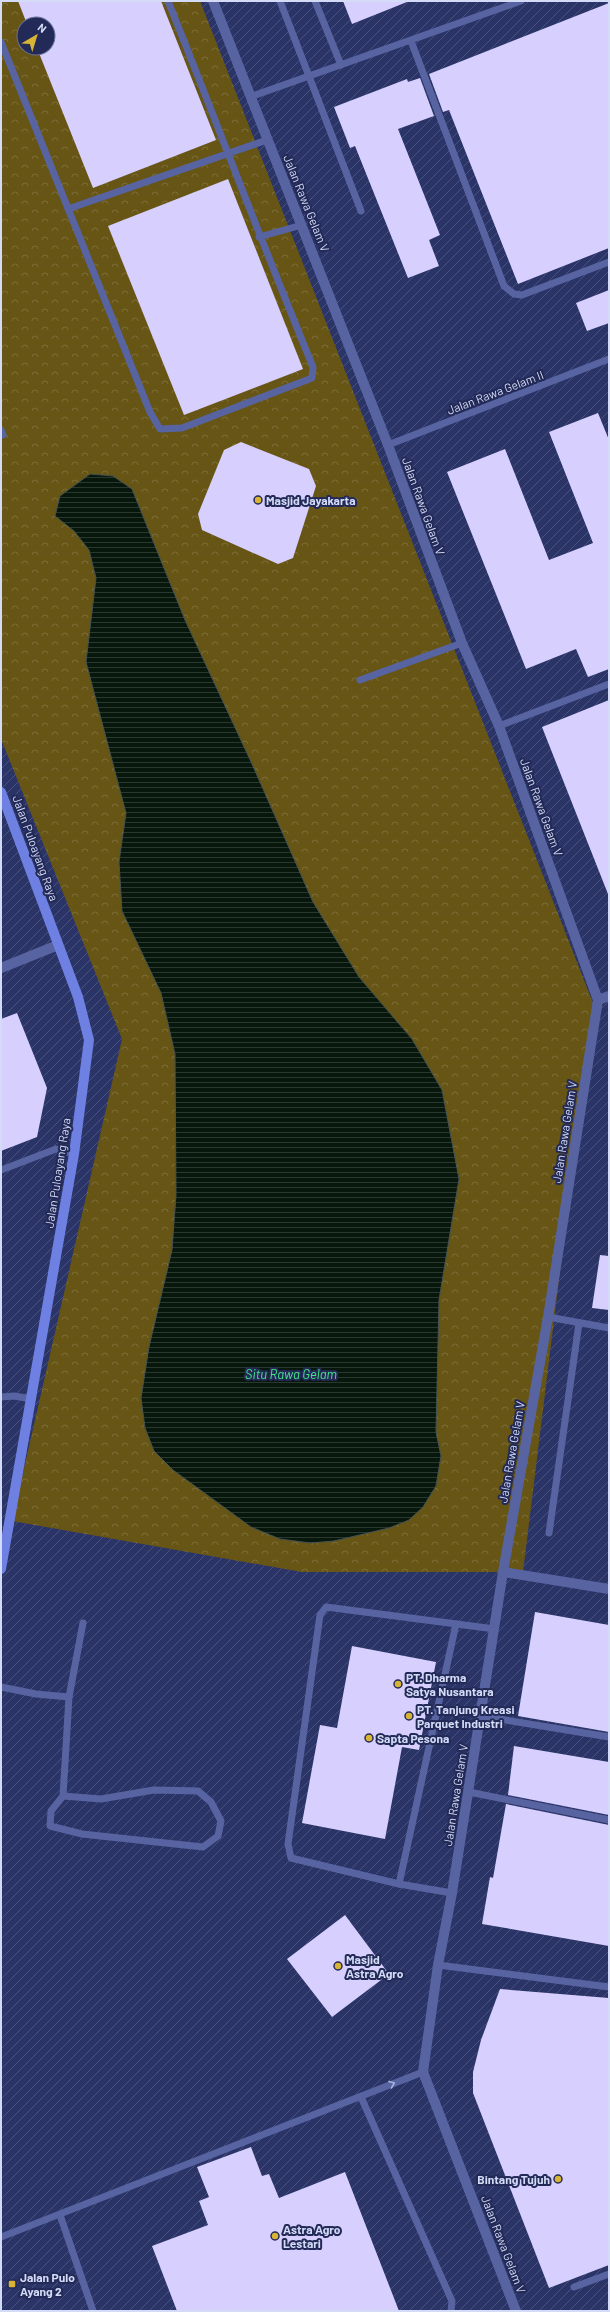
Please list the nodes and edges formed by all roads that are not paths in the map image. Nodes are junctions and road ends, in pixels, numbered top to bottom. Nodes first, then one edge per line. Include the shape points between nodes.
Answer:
1 (168, 1) edge
2 (213, 1) edge
3 (280, 1) edge
4 (315, 1) edge
5 (521, 1) edge
6 (411, 41) junction
7 (1, 42) edge
8 (341, 65) junction
9 (310, 76) junction
10 (250, 97) junction
11 (267, 140) junction
12 (229, 153) junction
13 (68, 209) junction
14 (361, 212) dead end
15 (302, 225) junction
16 (259, 237) junction
17 (609, 262) edge
18 (609, 360) edge
19 (388, 445) junction
20 (462, 644) junction
21 (360, 680) dead end
22 (609, 684) edge
23 (499, 726) junction
24 (1, 792) edge
25 (58, 945) junction
26 (1, 968) edge
27 (609, 996) edge
28 (598, 1000) junction
29 (74, 1154) junction
30 (1, 1170) edge
31 (548, 1317) junction
32 (578, 1323) junction
33 (609, 1328) edge
34 (1, 1397) edge
35 (32, 1399) junction
36 (550, 1533) dead end
37 (1, 1570) edge
38 (503, 1572) junction
39 (609, 1589) edge
40 (83, 1623) dead end
41 (456, 1624) junction
42 (495, 1629) junction
43 (1, 1687) edge
44 (69, 1697) junction
45 (481, 1716) junction
46 (609, 1737) edge
47 (469, 1792) junction
48 (64, 1796) junction
49 (609, 1820) edge
50 (398, 1884) junction
51 (452, 1893) junction
52 (438, 1966) junction
53 (609, 1987) edge
54 (423, 2072) junction
55 (361, 2097) junction
56 (60, 2215) junction
57 (1, 2237) edge
58 (609, 2274) edge
59 (574, 2287) dead end
60 (93, 2311) edge
61 (451, 2311) edge
62 (516, 2311) edge

1 - 12 lane
2 - 10 street, Jalan Rawa Gelam V
3 - 9 lane
4 - 8 lane
5 - 6 lane
6 - 8 lane
6 - 17 lane via 504,286 514,294 522,295
7 - 13 lane
8 - 9 lane
9 - 10 lane
9 - 14 lane
10 - 11 street, Jalan Rawa Gelam V
11 - 12 lane
11 - 15 street, Jalan Rawa Gelam V
12 - 13 lane
12 - 16 lane
13 - 16 lane via 150,412 160,430 182,428 312,378 313,367
15 - 16 lane
15 - 19 street, Jalan Rawa Gelam V
18 - 19 lane, Jalan Rawa Gelam II
19 - 20 street, Jalan Rawa Gelam V
20 - 21 lane
20 - 23 street, Jalan Rawa Gelam V
22 - 23 lane
23 - 28 street, Jalan Rawa Gelam V
24 - 25 street, Jalan Puloayang Raya
25 - 26 street
25 - 29 street, Jalan Puloayang Raya via 78,997 89,1040
27 - 28 street
28 - 31 street, Jalan Rawa Gelam V
29 - 30 lane via 56,1149
29 - 35 street, Jalan Puloayang Raya
31 - 32 lane
31 - 38 street, Jalan Rawa Gelam V
32 - 33 lane
32 - 36 lane
34 - 35 lane
35 - 37 street, Jalan Puloayang Raya
38 - 39 street
38 - 42 street, Jalan Rawa Gelam V
40 - 44 lane
41 - 42 lane
41 - 50 lane
41 - 50 lane via 326,1607 320,1615 288,1844 291,1858
42 - 45 street, Jalan Rawa Gelam V
43 - 44 lane
44 - 48 lane
45 - 46 lane
45 - 47 street, Jalan Rawa Gelam V
47 - 49 lane
47 - 51 street, Jalan Rawa Gelam V
48 - 48 lane via 102,1799 154,1790 198,1791 211,1802 221,1821 218,1836 202,1847 61,1830 50,1826 51,1811
50 - 51 lane
51 - 52 street, Jalan Rawa Gelam V
52 - 53 lane
52 - 54 street, Jalan Rawa Gelam V
55 -> 54 lane
54 - 62 street, Jalan Rawa Gelam V
55 - 56 lane
55 - 61 lane via 452,2301
56 - 57 lane
56 - 60 lane
58 - 59 lane

